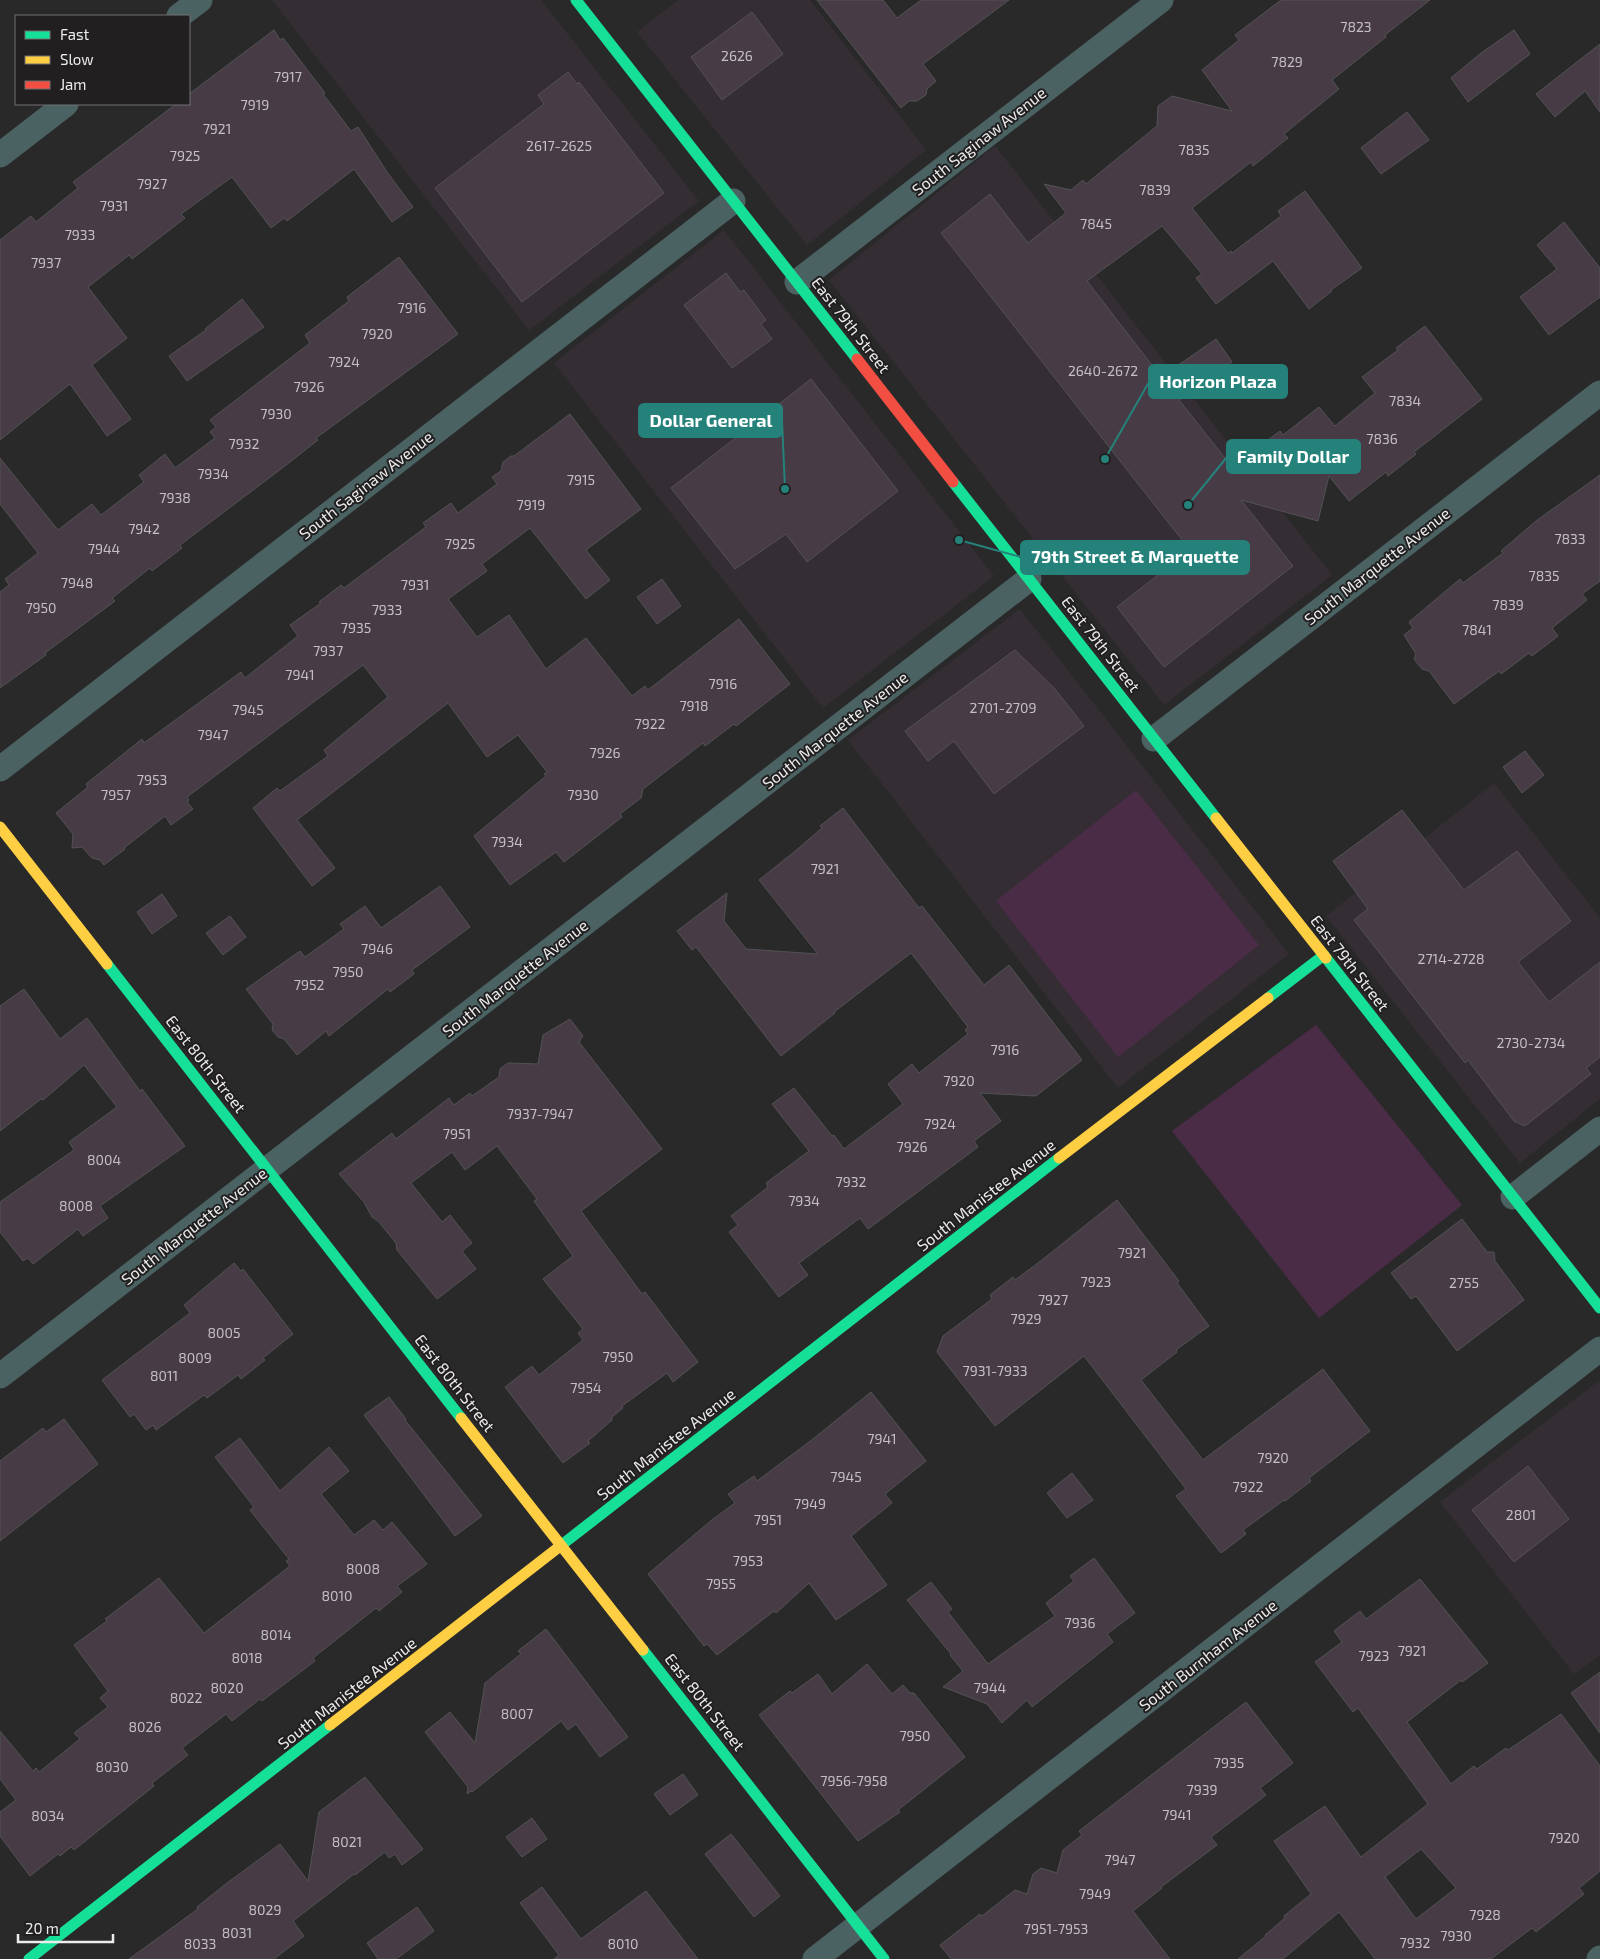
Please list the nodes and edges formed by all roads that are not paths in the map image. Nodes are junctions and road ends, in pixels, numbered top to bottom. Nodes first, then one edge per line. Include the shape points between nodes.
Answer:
1 (200, 0) edge
2 (576, 0) edge
3 (1162, 0) edge
4 (180, 15) edge
5 (65, 105) edge
6 (0, 155) edge
7 (733, 201) junction
8 (797, 282) junction
9 (1600, 393) edge
10 (1029, 579) junction
11 (1154, 739) junction
12 (0, 769) edge
13 (0, 827) edge
14 (1324, 955) junction
15 (1600, 1129) edge
16 (268, 1169) junction
17 (1513, 1197) junction
18 (1600, 1308) edge
19 (1600, 1349) edge
20 (0, 1376) edge
21 (562, 1546) junction
22 (858, 1925) junction
23 (29, 1959) edge
24 (815, 1959) edge
25 (884, 1959) edge

1 - 4 street
2 - 7 street, East 79th Street
3 - 8 street, South Saginaw Avenue
5 - 6 street
7 - 8 street, East 79th Street
7 - 12 street, South Saginaw Avenue
8 - 10 street, East 79th Street
9 - 11 street, South Marquette Avenue
10 - 11 street, East 79th Street
10 - 16 street, South Marquette Avenue
11 - 14 street, East 79th Street
13 - 16 street, East 80th Street
14 - 17 street, East 79th Street
14 - 21 street, South Manistee Avenue
15 - 17 street
16 - 20 street, South Marquette Avenue
16 - 21 street, East 80th Street
17 - 18 street, East 79th Street
19 - 22 street, South Burnham Avenue
21 - 22 street, East 80th Street
21 - 23 street, South Manistee Avenue
22 - 24 street, South Burnham Avenue
22 - 25 street, East 80th Street

